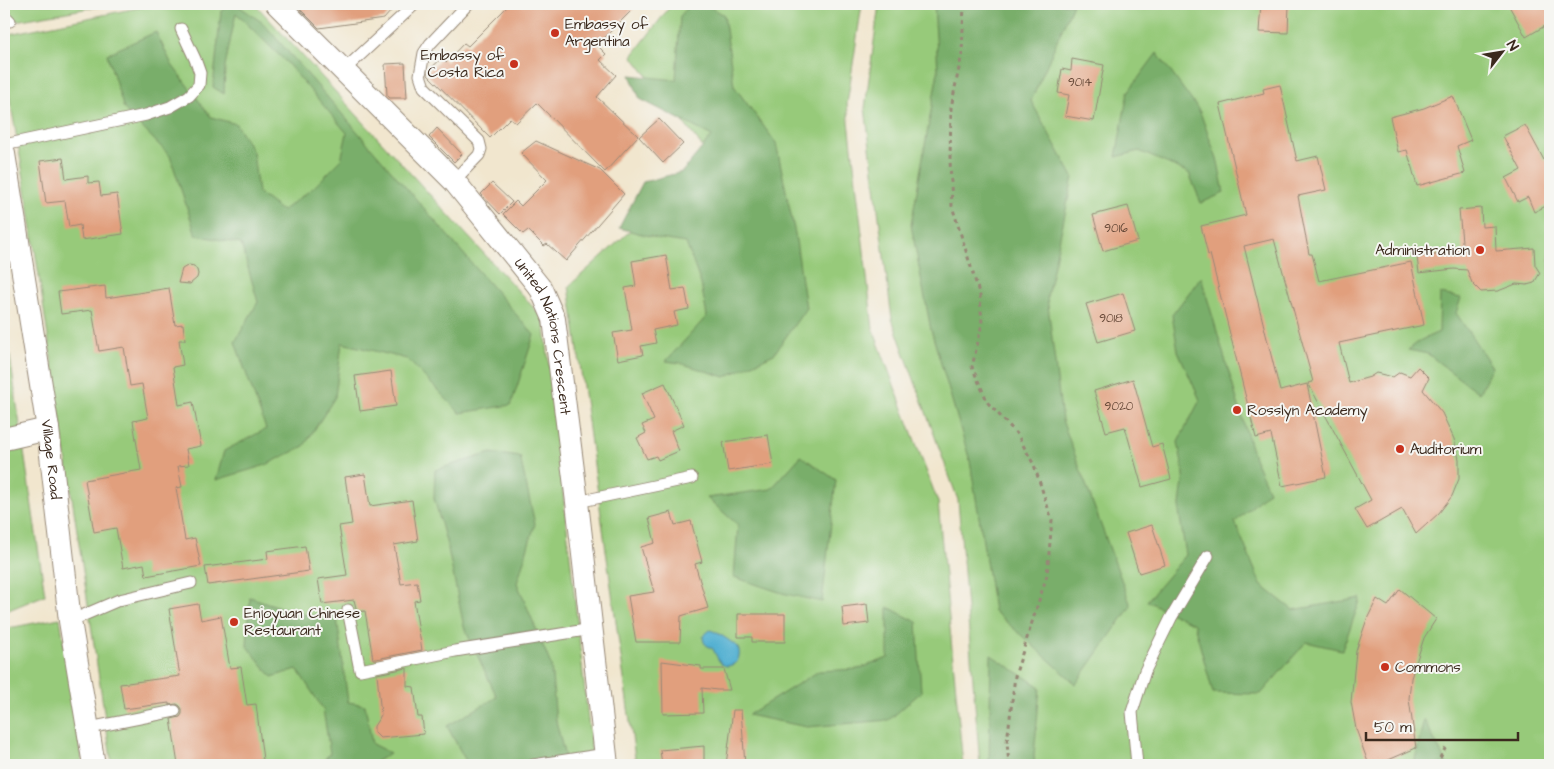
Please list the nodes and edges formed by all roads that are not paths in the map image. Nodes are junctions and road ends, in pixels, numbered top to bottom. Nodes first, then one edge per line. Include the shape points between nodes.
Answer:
1 (276, 4) edge
2 (415, 4) edge
3 (468, 4) edge
4 (181, 30) dead end
5 (343, 71) junction
6 (4, 144) edge
7 (4, 154) edge
8 (454, 182) junction
9 (48, 429) junction
10 (4, 438) edge
11 (692, 478) dead end
12 (577, 502) junction
13 (1208, 556) dead end
14 (191, 583) dead end
15 (348, 610) dead end
16 (70, 621) junction
17 (592, 629) junction
18 (175, 711) dead end
19 (89, 728) junction
20 (607, 760) edge
21 (94, 765) edge
22 (533, 765) edge
23 (1137, 765) edge

1 - 5 street, United Nations Crescent
2 - 5 lane
3 - 8 lane via 424,53 420,75 424,87 479,141 482,149
4 - 6 lane via 200,73 199,85 189,96 146,115
5 - 8 street, United Nations Crescent
7 - 9 street, Village Road
8 - 12 street, United Nations Crescent via 541,289 554,318
9 - 10 street
9 - 16 street, Village Road
11 - 12 lane
12 - 17 street, United Nations Crescent
13 - 23 lane via 1171,618 1145,671 1132,712
14 - 16 lane via 119,600
15 - 17 lane via 360,670
16 - 19 street, Village Road
17 - 20 street, United Nations Crescent
18 - 19 lane
19 - 21 street, Village Road
20 - 22 lane

